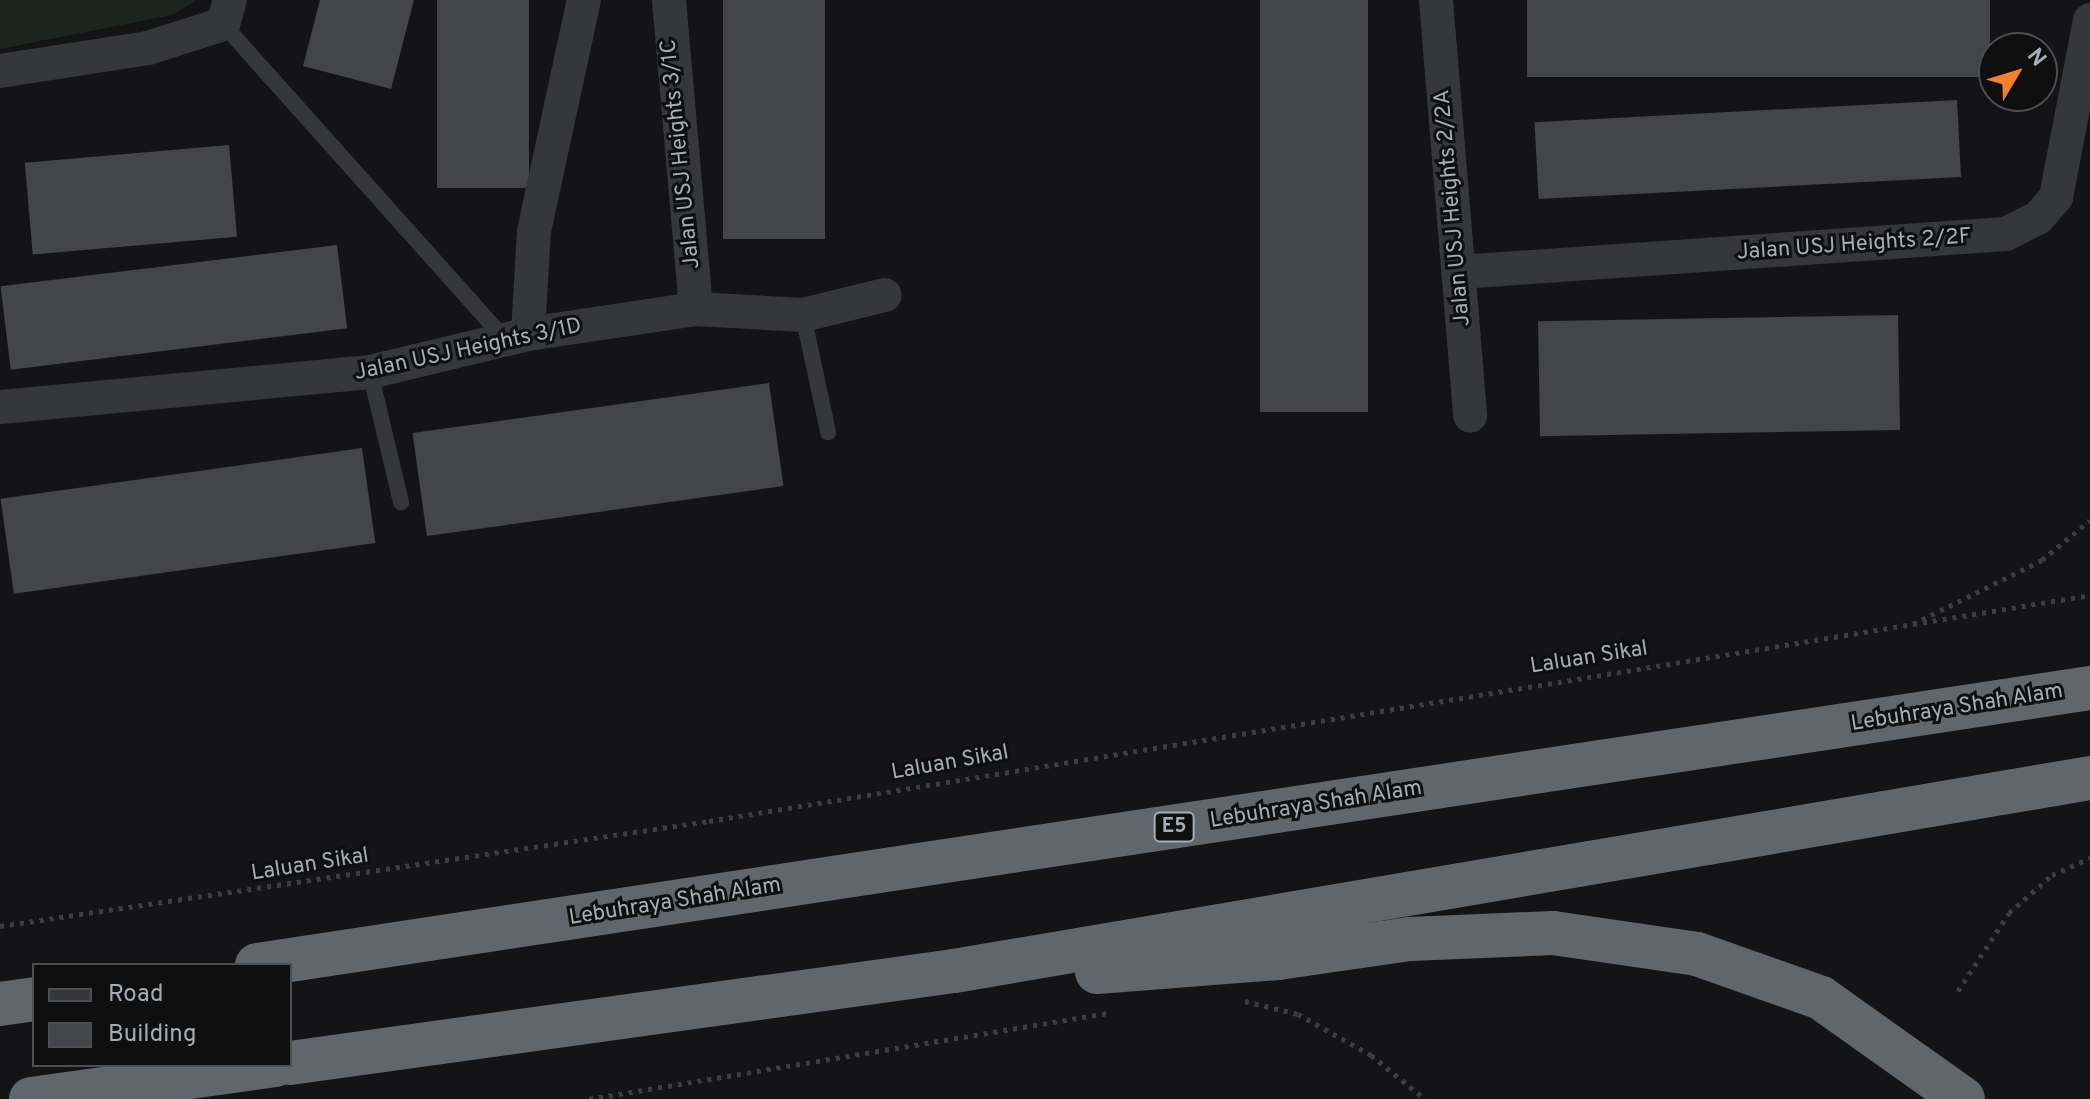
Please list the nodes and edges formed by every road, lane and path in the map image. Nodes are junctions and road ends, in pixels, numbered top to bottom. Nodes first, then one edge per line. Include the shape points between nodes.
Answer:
1 (584, 0) edge
2 (669, 0) edge
3 (1436, 0) edge
4 (226, 12) edge
5 (2090, 20) edge
6 (0, 71) edge
7 (1459, 272) junction
8 (885, 295) dead end
9 (696, 309) junction
10 (803, 315) junction
11 (517, 336) junction
12 (370, 372) junction
13 (0, 407) edge
14 (1470, 416) dead end
15 (828, 432) dead end
16 (401, 502) dead end
17 (2090, 520) edge
18 (2090, 595) edge
19 (1904, 628) junction
20 (2090, 688) edge
21 (2090, 778) edge
22 (2090, 858) edge
23 (0, 926) edge
24 (270, 963) edge
25 (954, 971) junction
26 (1958, 991) dead end
27 (32, 999) edge
28 (1241, 1000) dead end
29 (0, 1004) edge
30 (1125, 1010) dead end
31 (292, 1063) edge
32 (262, 1067) edge
33 (31, 1099) edge
34 (589, 1099) edge
35 (1425, 1099) edge
36 (1963, 1099) edge

1 - 11 street
2 - 9 street, Jalan USJ Heights 3/1C
3 - 7 street, Jalan USJ Heights 2/2A
4 - 6 street via 148,48
4 - 11 lane
5 - 7 street, Jalan USJ Heights 2/2F via 2056,197 2038,218 2006,234
7 - 14 street, Jalan USJ Heights 2/2A
8 - 10 street, Jalan USJ Heights 3/1D
9 - 10 street, Jalan USJ Heights 3/1D
9 - 11 street, Jalan USJ Heights 3/1D
10 - 15 lane
11 - 12 street, Jalan USJ Heights 3/1D
12 - 13 street, Jalan USJ Heights 3/1D
12 - 16 lane
17 - 19 path, Laluan Sikal via 2042,560
18 - 19 path, Laluan Sikal
19 - 23 path, Laluan Sikal via 1298,721 694,823
20 - 24 highway, Lebuhraya Shah Alam / E5
21 - 25 highway
22 - 26 path via 2052,875 2009,913
25 - 31 highway
25 - 36 highway via 1108,972 1278,958 1410,939 1553,933 1697,954 1821,998
27 - 29 highway
28 - 35 path via 1298,1014 1371,1055
30 - 34 path
32 - 33 highway

